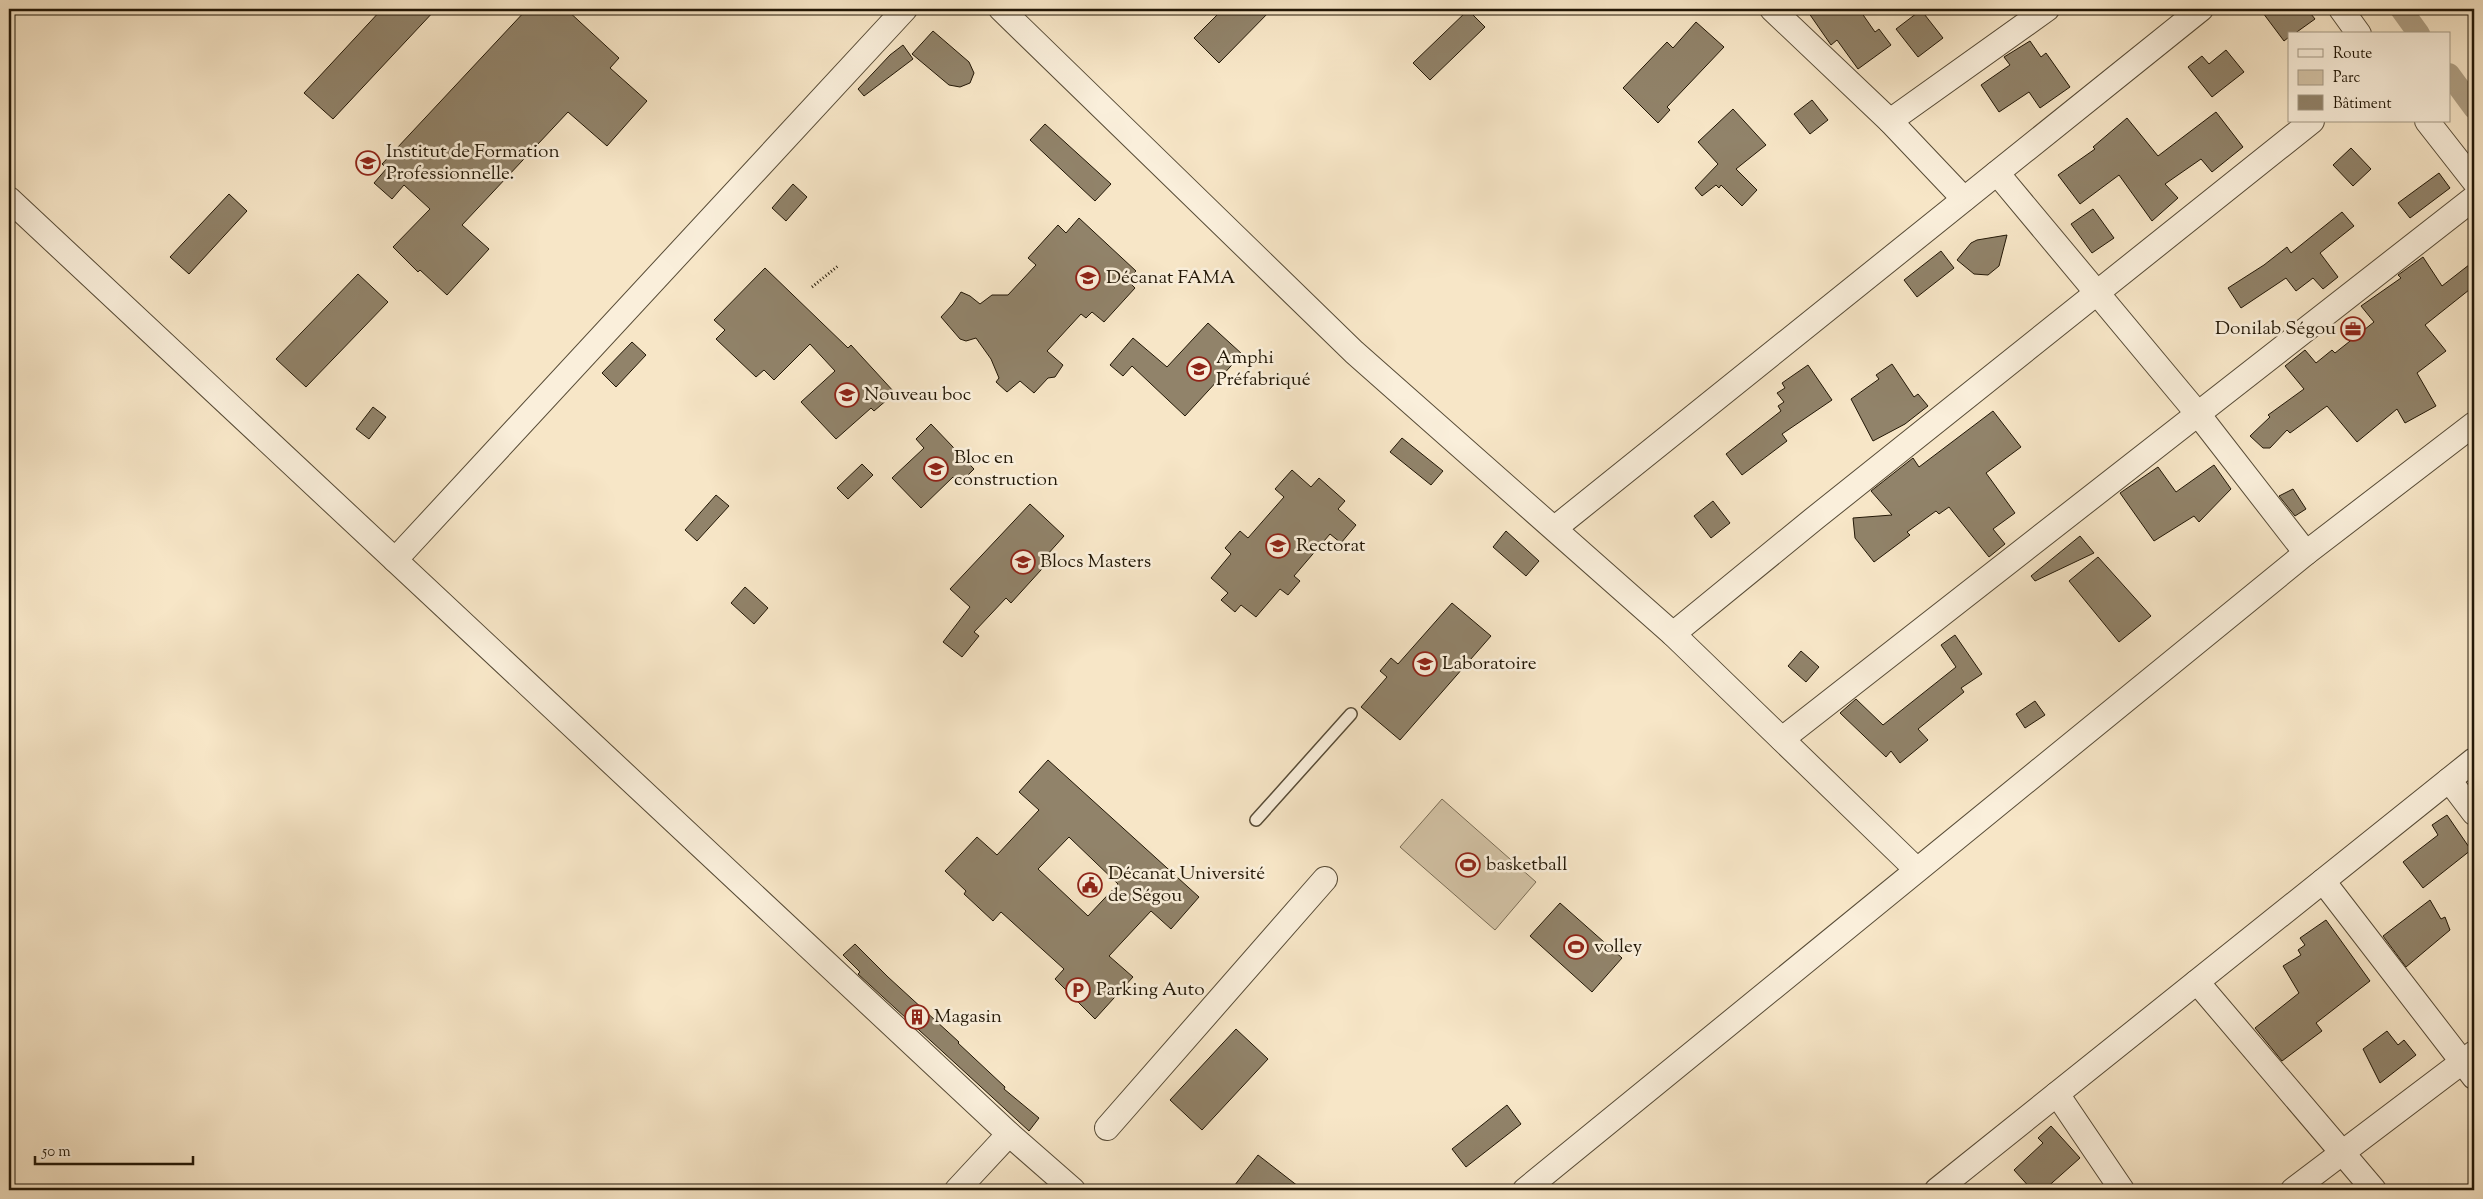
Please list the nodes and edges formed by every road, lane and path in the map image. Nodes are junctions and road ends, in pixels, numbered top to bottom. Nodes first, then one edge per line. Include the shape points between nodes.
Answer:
1 (905, 9) edge
2 (1001, 9) edge
3 (1772, 9) edge
4 (2047, 9) edge
5 (2201, 9) edge
6 (2341, 9) edge
7 (2358, 32) edge
8 (1890, 121) junction
9 (2311, 122) edge
10 (2428, 122) edge
11 (1997, 173) junction
12 (2474, 181) edge
13 (2474, 198) edge
14 (9, 199) edge
15 (1964, 199) junction
16 (838, 266) dead end
17 (812, 287) dead end
18 (2099, 292) junction
19 (2198, 414) junction
20 (2474, 424) edge
21 (1555, 528) junction
22 (2306, 553) junction
23 (395, 560) junction
24 (1674, 634) junction
25 (1351, 714) dead end
26 (1782, 739) junction
27 (2474, 760) edge
28 (2448, 780) junction
29 (2474, 813) edge
30 (1256, 820) dead end
31 (1916, 869) junction
32 (1325, 880) dead end
33 (2324, 881) junction
34 (2197, 982) junction
35 (2470, 1064) edge
36 (2057, 1094) junction
37 (1107, 1128) dead end
38 (1009, 1134) junction
39 (2342, 1153) junction
40 (957, 1190) edge
41 (1073, 1190) edge
42 (1525, 1190) edge
43 (1937, 1190) edge
44 (2122, 1190) edge
45 (2293, 1190) edge
46 (2374, 1190) edge

1 - 23 street
2 - 21 street via 1354,352
3 - 8 street
4 - 8 street
5 - 11 street
6 - 7 street
8 - 15 street
9 - 18 street
10 - 12 street
11 - 15 street
11 - 18 street
13 - 19 street
14 - 23 street
15 - 21 street
16 - 17 path
18 - 19 street
18 - 24 street
19 - 22 street
19 - 26 street
20 - 22 street
21 - 24 street
22 - 31 street
23 - 38 street
24 - 26 street
25 - 30 lane
26 - 31 street
27 - 28 street
28 - 29 street
28 - 33 street
31 - 42 street
32 - 37 street
33 - 34 street
33 - 35 street
34 - 36 street
34 - 39 street
35 - 39 street
36 - 43 street
36 - 44 street
38 - 40 street
38 - 41 street
39 - 45 street
39 - 46 street

